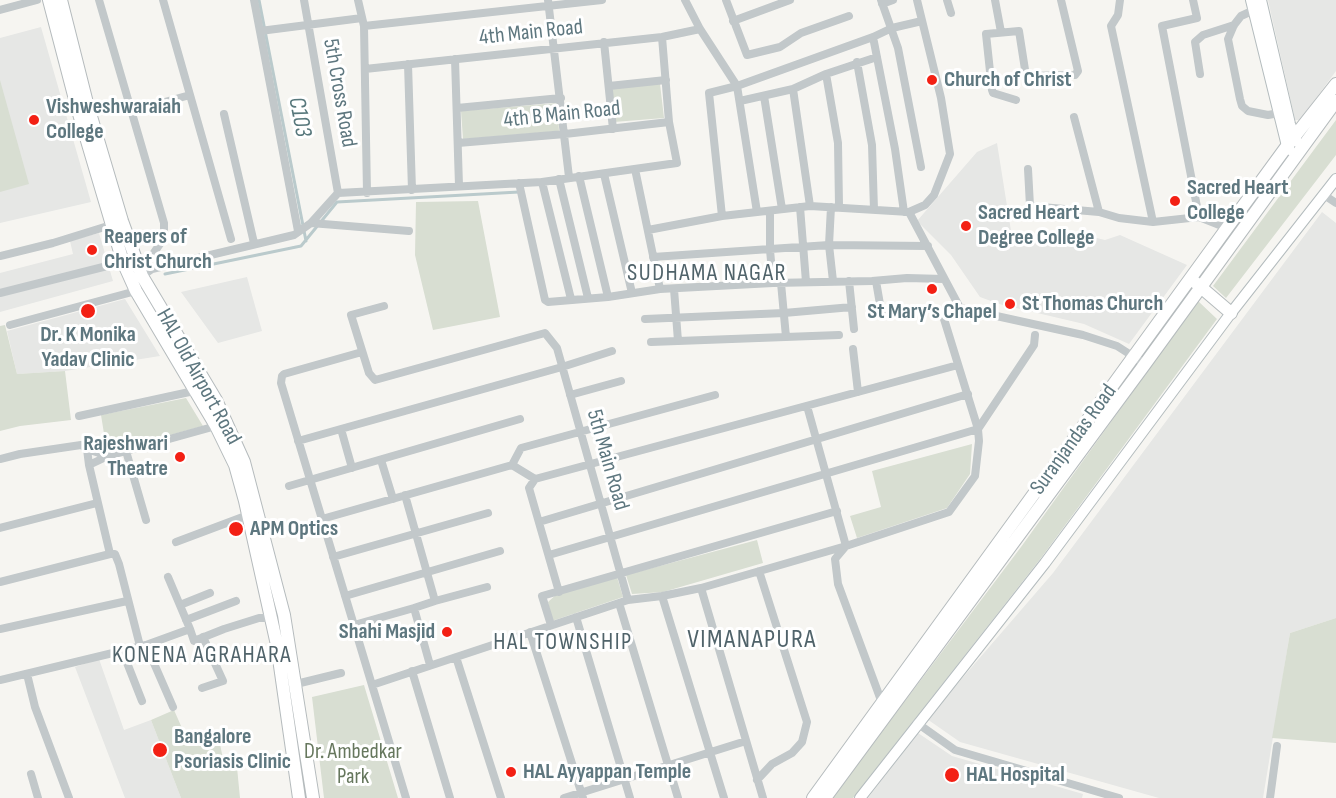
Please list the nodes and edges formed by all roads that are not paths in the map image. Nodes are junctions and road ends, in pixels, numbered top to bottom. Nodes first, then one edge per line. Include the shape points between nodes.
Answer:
1 (37, 0) edge
2 (49, 0) edge
3 (61, 0) edge
4 (99, 0) edge
5 (163, 0) edge
6 (254, 0) edge
7 (304, 0) edge
8 (358, 0) edge
9 (602, 0) edge
10 (685, 0) edge
11 (726, 0) edge
12 (790, 0) edge
13 (893, 0) edge
14 (917, 0) edge
15 (947, 0) edge
16 (995, 0) edge
17 (1061, 0) edge
18 (1120, 0) edge
19 (1193, 0) edge
20 (1262, 0) edge
21 (882, 2) edge
22 (549, 3) edge
23 (1253, 5) edge
24 (0, 10) edge
25 (951, 13) dead end
26 (849, 16) dead end
27 (734, 21) junction
28 (922, 21) junction
29 (363, 22) junction
30 (308, 25) junction
31 (1234, 25) junction
32 (892, 28) junction
33 (700, 29) junction
34 (260, 31) junction
35 (1000, 32) junction
36 (662, 37) junction
37 (873, 37) junction
38 (604, 42) junction
39 (555, 48) junction
40 (877, 57) junction
41 (455, 59) junction
42 (857, 62) junction
43 (408, 64) junction
44 (365, 69) junction
45 (826, 74) junction
46 (1200, 74) dead end
47 (666, 80) junction
48 (1336, 84) edge
49 (609, 86) junction
50 (737, 86) junction
51 (793, 89) junction
52 (190, 95) junction
53 (764, 96) junction
54 (561, 98) junction
55 (1016, 100) dead end
56 (740, 101) junction
57 (1336, 101) edge
58 (457, 108) junction
59 (132, 111) junction
60 (1279, 113) junction
61 (224, 114) dead end
62 (1074, 117) dead end
63 (669, 122) junction
64 (613, 129) junction
65 (565, 134) junction
66 (458, 143) junction
67 (1294, 147) junction
68 (921, 167) dead end
69 (635, 169) junction
70 (1028, 169) dead end
71 (604, 174) junction
72 (579, 176) junction
73 (569, 177) junction
74 (559, 179) junction
75 (1336, 179) edge
76 (542, 182) junction
77 (519, 183) junction
78 (459, 186) junction
79 (412, 190) junction
80 (338, 193) junction
81 (367, 193) junction
82 (1324, 195) junction
83 (1336, 203) edge
84 (810, 206) junction
85 (835, 206) junction
86 (800, 207) junction
87 (782, 209) junction
88 (874, 210) junction
89 (770, 211) junction
90 (757, 212) junction
91 (907, 212) junction
92 (1099, 212) junction
93 (722, 216) junction
94 (1199, 217) junction
95 (1153, 222) junction
96 (311, 223) junction
97 (111, 225) junction
98 (1227, 228) junction
99 (648, 230) junction
100 (298, 231) junction
101 (409, 231) dead end
102 (231, 239) dead end
103 (254, 243) junction
104 (828, 245) junction
105 (803, 246) junction
106 (928, 246) junction
107 (770, 250) junction
108 (0, 256) edge
109 (653, 257) junction
110 (123, 262) junction
111 (140, 271) junction
112 (944, 279) junction
113 (833, 281) junction
114 (849, 281) junction
115 (876, 281) junction
116 (806, 282) junction
117 (1196, 282) junction
118 (777, 283) junction
119 (660, 289) junction
120 (674, 289) junction
121 (136, 291) junction
122 (0, 293) edge
123 (632, 293) junction
124 (608, 297) junction
125 (588, 298) junction
126 (572, 299) junction
127 (384, 306) dead end
128 (852, 307) junction
129 (1231, 312) junction
130 (784, 313) junction
131 (882, 316) dead end
132 (676, 317) junction
133 (645, 319) dead end
134 (944, 319) dead end
135 (10, 325) dead end
136 (854, 329) dead end
137 (840, 335) dead end
138 (1035, 335) dead end
139 (786, 337) junction
140 (678, 341) junction
141 (651, 342) dead end
142 (853, 349) dead end
143 (612, 351) dead end
144 (362, 352) junction
145 (1140, 360) junction
146 (958, 365) junction
147 (562, 367) junction
148 (621, 381) dead end
149 (194, 391) junction
150 (858, 392) junction
151 (968, 394) junction
152 (570, 395) junction
153 (715, 395) dead end
154 (807, 406) junction
155 (79, 416) dead end
156 (520, 419) dead end
157 (216, 426) junction
158 (341, 429) junction
159 (978, 429) junction
160 (581, 432) junction
161 (817, 439) junction
162 (298, 441) junction
163 (87, 450) junction
164 (126, 451) junction
165 (108, 456) junction
166 (0, 459) edge
167 (381, 460) junction
168 (240, 463) junction
169 (90, 465) junction
170 (512, 465) junction
171 (590, 465) junction
172 (352, 468) junction
173 (827, 473) junction
174 (535, 479) junction
175 (310, 480) junction
176 (289, 486) dead end
177 (405, 495) junction
178 (393, 499) junction
179 (97, 503) junction
180 (601, 503) junction
181 (837, 511) junction
182 (488, 513) dead end
183 (248, 515) junction
184 (322, 519) junction
185 (146, 520) dead end
186 (539, 522) junction
187 (0, 528) edge
188 (416, 533) junction
189 (610, 537) junction
190 (176, 542) dead end
191 (846, 546) junction
192 (500, 551) dead end
193 (110, 554) junction
194 (549, 555) junction
195 (333, 557) junction
196 (759, 571) junction
197 (427, 572) junction
198 (621, 573) junction
199 (168, 577) dead end
200 (0, 582) edge
201 (487, 586) dead end
202 (701, 588) junction
203 (559, 592) junction
204 (210, 593) dead end
205 (345, 596) junction
206 (662, 596) junction
207 (628, 600) junction
208 (127, 601) junction
209 (236, 601) dead end
210 (435, 602) junction
211 (620, 603) junction
212 (180, 605) junction
213 (414, 608) junction
214 (576, 617) junction
215 (271, 618) junction
216 (186, 620) junction
217 (354, 625) junction
218 (551, 625) junction
219 (0, 629) edge
220 (190, 629) junction
221 (530, 632) junction
222 (203, 637) junction
223 (143, 645) junction
224 (122, 650) junction
225 (456, 657) junction
226 (430, 665) junction
227 (0, 669) edge
228 (412, 672) junction
229 (341, 673) dead end
230 (27, 674) junction
231 (1, 680) edge
232 (296, 684) junction
233 (372, 685) junction
234 (202, 688) dead end
235 (142, 701) dead end
236 (882, 703) junction
237 (173, 707) dead end
238 (917, 723) junction
239 (746, 741) junction
240 (1277, 746) dead end
241 (710, 752) junction
242 (668, 765) junction
243 (31, 774) dead end
244 (624, 779) junction
245 (758, 780) junction
246 (582, 795) edge
247 (1097, 795) edge
248 (38, 798) edge
249 (69, 798) edge
250 (299, 798) edge
251 (313, 798) edge
252 (406, 798) edge
253 (450, 798) edge
254 (501, 798) edge
255 (564, 798) edge
256 (630, 798) edge
257 (678, 798) edge
258 (724, 798) edge
259 (763, 798) edge
260 (813, 798) edge
261 (825, 798) edge
262 (860, 798) edge
263 (1119, 798) edge
264 (1270, 798) edge

1 - 24 street
2 - 97 main road, HAL Old Airport Road
3 - 111 main road, HAL Old Airport Road via 90,114
4 - 59 street
5 - 52 street
6 - 34 street
7 - 30 street, 5th Cross Road
8 - 29 street
9 - 22 street
10 - 33 street
11 - 27 street
12 - 27 street
13 - 21 street
14 - 28 street
15 - 25 street
16 - 35 street
17 - 35 street via 1078,71 1075,75 1026,76 1019,31
18 - 95 street via 1118,15 1111,26
19 - 94 street via 1197,18 1162,26
20 - 67 street
21 - 32 street
22 - 29 street
22 - 39 street
23 - 31 street
23 - 60 street
26 - 27 street via 747,56
28 - 32 street
28 - 91 street via 950,154 934,195 925,205
29 - 30 street
29 - 44 street
30 - 34 street
30 - 80 street, 5th Cross Road
31 - 46 street via 1203,35 1195,42
31 - 60 street via 1228,42 1242,106 1268,115
32 - 37 street
32 - 68 street
33 - 36 street, 4th Main Road
33 - 50 street
34 - 100 street
35 - 55 street via 985,36 992,90
36 - 38 street, 4th Main Road
36 - 47 street
37 - 40 street
37 - 50 street
38 - 39 street, 4th Main Road
38 - 49 street
39 - 41 street, 4th Main Road
39 - 54 street
40 - 42 street
40 - 91 street
41 - 43 street, 4th Main Road
41 - 58 street
42 - 45 street
42 - 88 street via 872,146
43 - 44 street, 4th Main Road
43 - 79 street
44 - 81 street
45 - 51 street
45 - 85 street via 838,142
47 - 49 street
47 - 63 street
48 - 67 main road, Suranjandas Road
49 - 64 street
50 - 56 street
50 - 93 street via 709,93
51 - 53 street
51 - 84 street
52 - 59 street
52 - 102 street
53 - 56 street
53 - 87 street
54 - 58 street
54 - 65 street
56 - 90 street
57 - 67 main road, Suranjandas Road
58 - 66 street
59 - 111 street via 164,223 164,238
60 - 67 street
61 - 103 street
62 - 92 street
63 - 64 street, 4th B Main Road
63 - 69 street via 677,163
64 - 65 street, 4th B Main Road
65 - 66 street, 4th B Main Road
65 - 73 street
66 - 78 street
67 - 98 main road, Suranjandas Road
67 - 117 main road, Suranjandas Road
69 - 71 street
69 - 99 street
70 - 92 street via 1030,206
71 - 72 street
71 - 123 street
72 - 73 street
72 - 124 street
73 - 74 street
74 - 76 street
74 - 125 street
75 - 82 street
76 - 77 street
76 - 126 street
77 - 78 street
77 - 126 street via 546,300
78 - 79 street
79 - 81 street
80 - 81 street
80 - 96 street
82 - 83 street
82 - 129 street
84 - 85 street
84 - 86 street
85 - 88 street
85 - 104 street
86 - 87 street
86 - 105 street
87 - 89 street
88 - 91 street
89 - 90 street
89 - 107 street
90 - 93 street
91 - 106 street
92 - 95 street
93 - 99 street
94 - 95 street
94 - 98 street
96 - 100 street
96 - 101 street
97 - 108 street
97 - 110 main road, HAL Old Airport Road
98 - 117 main road, Suranjandas Road
99 - 109 street
100 - 103 street
103 - 111 street
104 - 105 street
104 - 106 street
104 - 113 street
105 - 107 street
105 - 116 street
106 - 112 street
107 - 109 street
107 - 118 street
109 - 119 street
110 - 121 main road, HAL Old Airport Road
110 - 122 street
111 - 168 main road, HAL Old Airport Road via 216,400
112 - 115 street
112 - 145 street via 960,308 1083,335 1116,346
113 - 114 street
113 - 116 street
114 - 115 street
114 - 128 street
115 - 131 street
116 - 118 street
117 - 129 main road
117 - 145 main road, Suranjandas Road
118 - 120 street
118 - 130 street
119 - 120 street
119 - 123 street
120 - 132 street
121 - 135 street
121 - 149 main road, HAL Old Airport Road
123 - 124 street
124 - 125 street
125 - 126 street
127 - 144 street via 351,315
128 - 130 street
128 - 136 street
129 - 238 street via 1045,563
130 - 132 street
130 - 139 street
132 - 133 street
132 - 140 street
134 - 146 street
137 - 139 street
138 - 159 street via 1034,345
139 - 140 street
140 - 141 street
142 - 150 street
143 - 147 street
144 - 147 street, 5th Main Road via 375,380 545,333 557,348
144 - 162 street via 282,376
145 - 236 main road, Suranjandas Road
145 - 261 main road, Suranjandas Road
146 - 150 street
146 - 151 street
147 - 152 street, 5th Main Road
147 - 158 street
148 - 152 street
149 - 155 street
149 - 157 main road, HAL Old Airport Road
150 - 154 street
151 - 159 street
151 - 161 street
152 - 160 street, 5th Main Road
153 - 160 street
154 - 161 street
154 - 171 street
156 - 167 street
157 - 164 street
157 - 168 main road, HAL Old Airport Road
158 - 162 street
158 - 172 street
159 - 173 street
159 - 191 street via 975,476 949,512
160 - 170 street via 521,448
160 - 171 street, 5th Main Road
161 - 173 street
161 - 180 street
162 - 175 street
163 - 165 street
163 - 166 street via 81,445
163 - 169 street
164 - 165 street
164 - 185 street
165 - 169 street
167 - 172 street
167 - 178 street
168 - 183 main road, HAL Old Airport Road
168 - 232 main road, HAL Old Airport Road via 285,615
169 - 179 street
170 - 174 street
170 - 177 street
171 - 174 street
171 - 180 street, 5th Main Road
172 - 175 street
173 - 181 street
173 - 189 street
174 - 186 street via 529,488
175 - 176 street
175 - 184 street
177 - 178 street
177 - 188 street
178 - 184 street
179 - 187 street
179 - 193 street
180 - 186 street
180 - 189 street, 5th Main Road
181 - 191 street
181 - 198 street
182 - 188 street
183 - 190 street
183 - 215 main road, HAL Old Airport Road
184 - 195 street
186 - 194 street
188 - 195 street
188 - 197 street
189 - 194 street
189 - 198 street, 5th Main Road
191 - 196 street
191 - 236 street via 835,559 835,569
192 - 197 street
193 - 200 street
193 - 208 street via 115,554 119,564
194 - 203 street
195 - 205 street
196 - 202 street
196 - 245 street via 807,722 802,742
197 - 205 street
197 - 210 street
198 - 203 street
198 - 207 street, 5th Main Road
199 - 212 street
201 - 210 street
202 - 206 street
202 - 239 street
203 - 218 street via 542,596
204 - 212 street
205 - 217 street
206 - 207 street
206 - 241 street
207 - 211 street
208 - 219 street
208 - 223 street
209 - 216 street
210 - 213 street
211 - 214 street
211 - 242 street
212 - 216 street
213 - 217 street
213 - 226 street
214 - 218 street
214 - 244 street
215 - 222 street via 259,618
215 - 250 main road, HAL Old Airport Road
216 - 220 street
217 - 233 street
218 - 221 street
220 - 222 street via 194,640
220 - 223 street
221 - 225 street
221 - 246 street
222 - 234 street via 223,681
223 - 224 street
223 - 237 street
224 - 230 street
224 - 235 street
225 - 226 street
225 - 254 street
226 - 228 street
227 - 231 street
228 - 233 street
228 - 253 street
229 - 232 street
230 - 231 street
230 - 249 street via 35,707
232 - 251 main road, HAL Old Airport Road
233 - 252 street
236 - 260 main road, Suranjandas Road
238 - 247 street via 956,750
238 - 262 street
239 - 241 street
239 - 245 street
240 - 264 street
241 - 242 street
241 - 258 street
242 - 244 street
242 - 257 street
243 - 248 street
244 - 246 street
244 - 256 street
245 - 259 street
246 - 255 street
247 - 263 street

